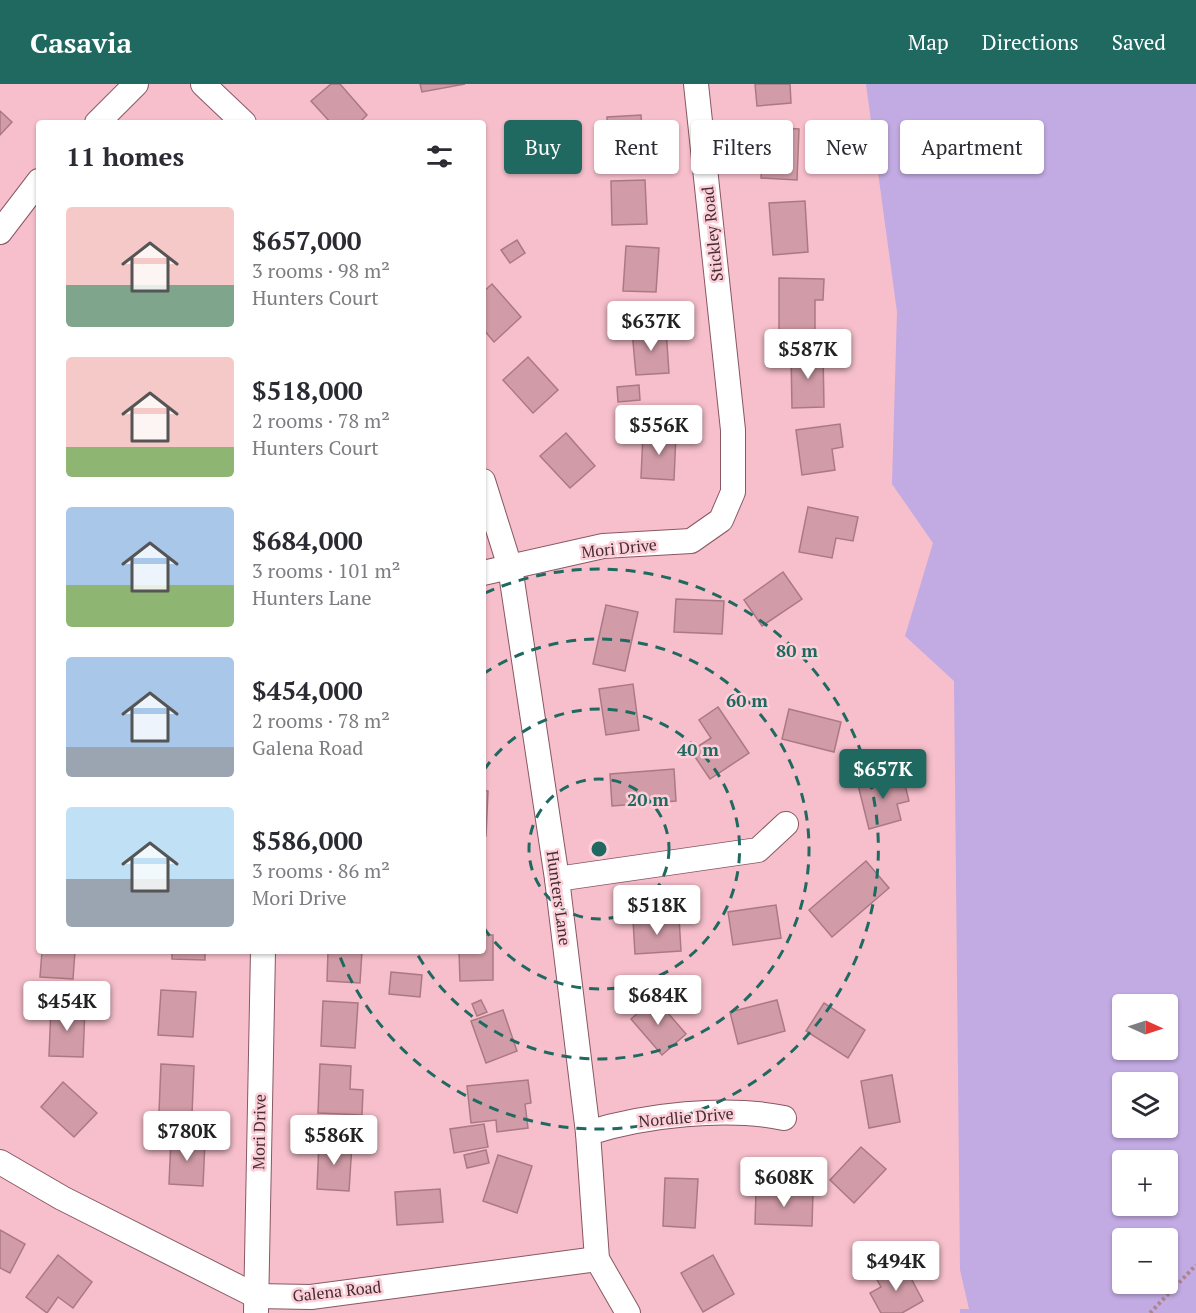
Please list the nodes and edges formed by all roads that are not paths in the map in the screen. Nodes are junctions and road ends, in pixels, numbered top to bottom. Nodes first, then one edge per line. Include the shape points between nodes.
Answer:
1 (136, 84) edge
2 (203, 84) edge
3 (696, 84) edge
4 (100, 120) edge
5 (241, 120) edge
6 (36, 185) edge
7 (0, 232) edge
8 (486, 491) edge
9 (733, 492) joint
10 (510, 567) junction
11 (486, 572) edge
12 (786, 824) dead end
13 (557, 879) junction
14 (263, 954) edge
15 (784, 1118) dead end
16 (588, 1133) junction
17 (0, 1162) edge
18 (597, 1258) junction
19 (256, 1305) edge
20 (628, 1313) edge

1 - 4 street
2 - 5 street
3 - 9 street, Stickley Road via 733,430
6 - 7 street
8 - 10 street, Hunters Lane
9 - 10 street, Mori Drive via 721,520 691,541 603,546
10 - 11 street, Mori Drive
10 - 13 street, Hunters Lane
12 - 13 street via 758,850
13 - 16 street, Hunters Lane
14 - 19 street, Mori Drive
15 - 16 street, Nordlie Drive via 754,1112 706,1114 620,1123
16 - 18 street, Hunters Lane
17 - 19 street, Galena Road
18 - 19 street, Galena Road
18 - 20 street, Hunters Lane

